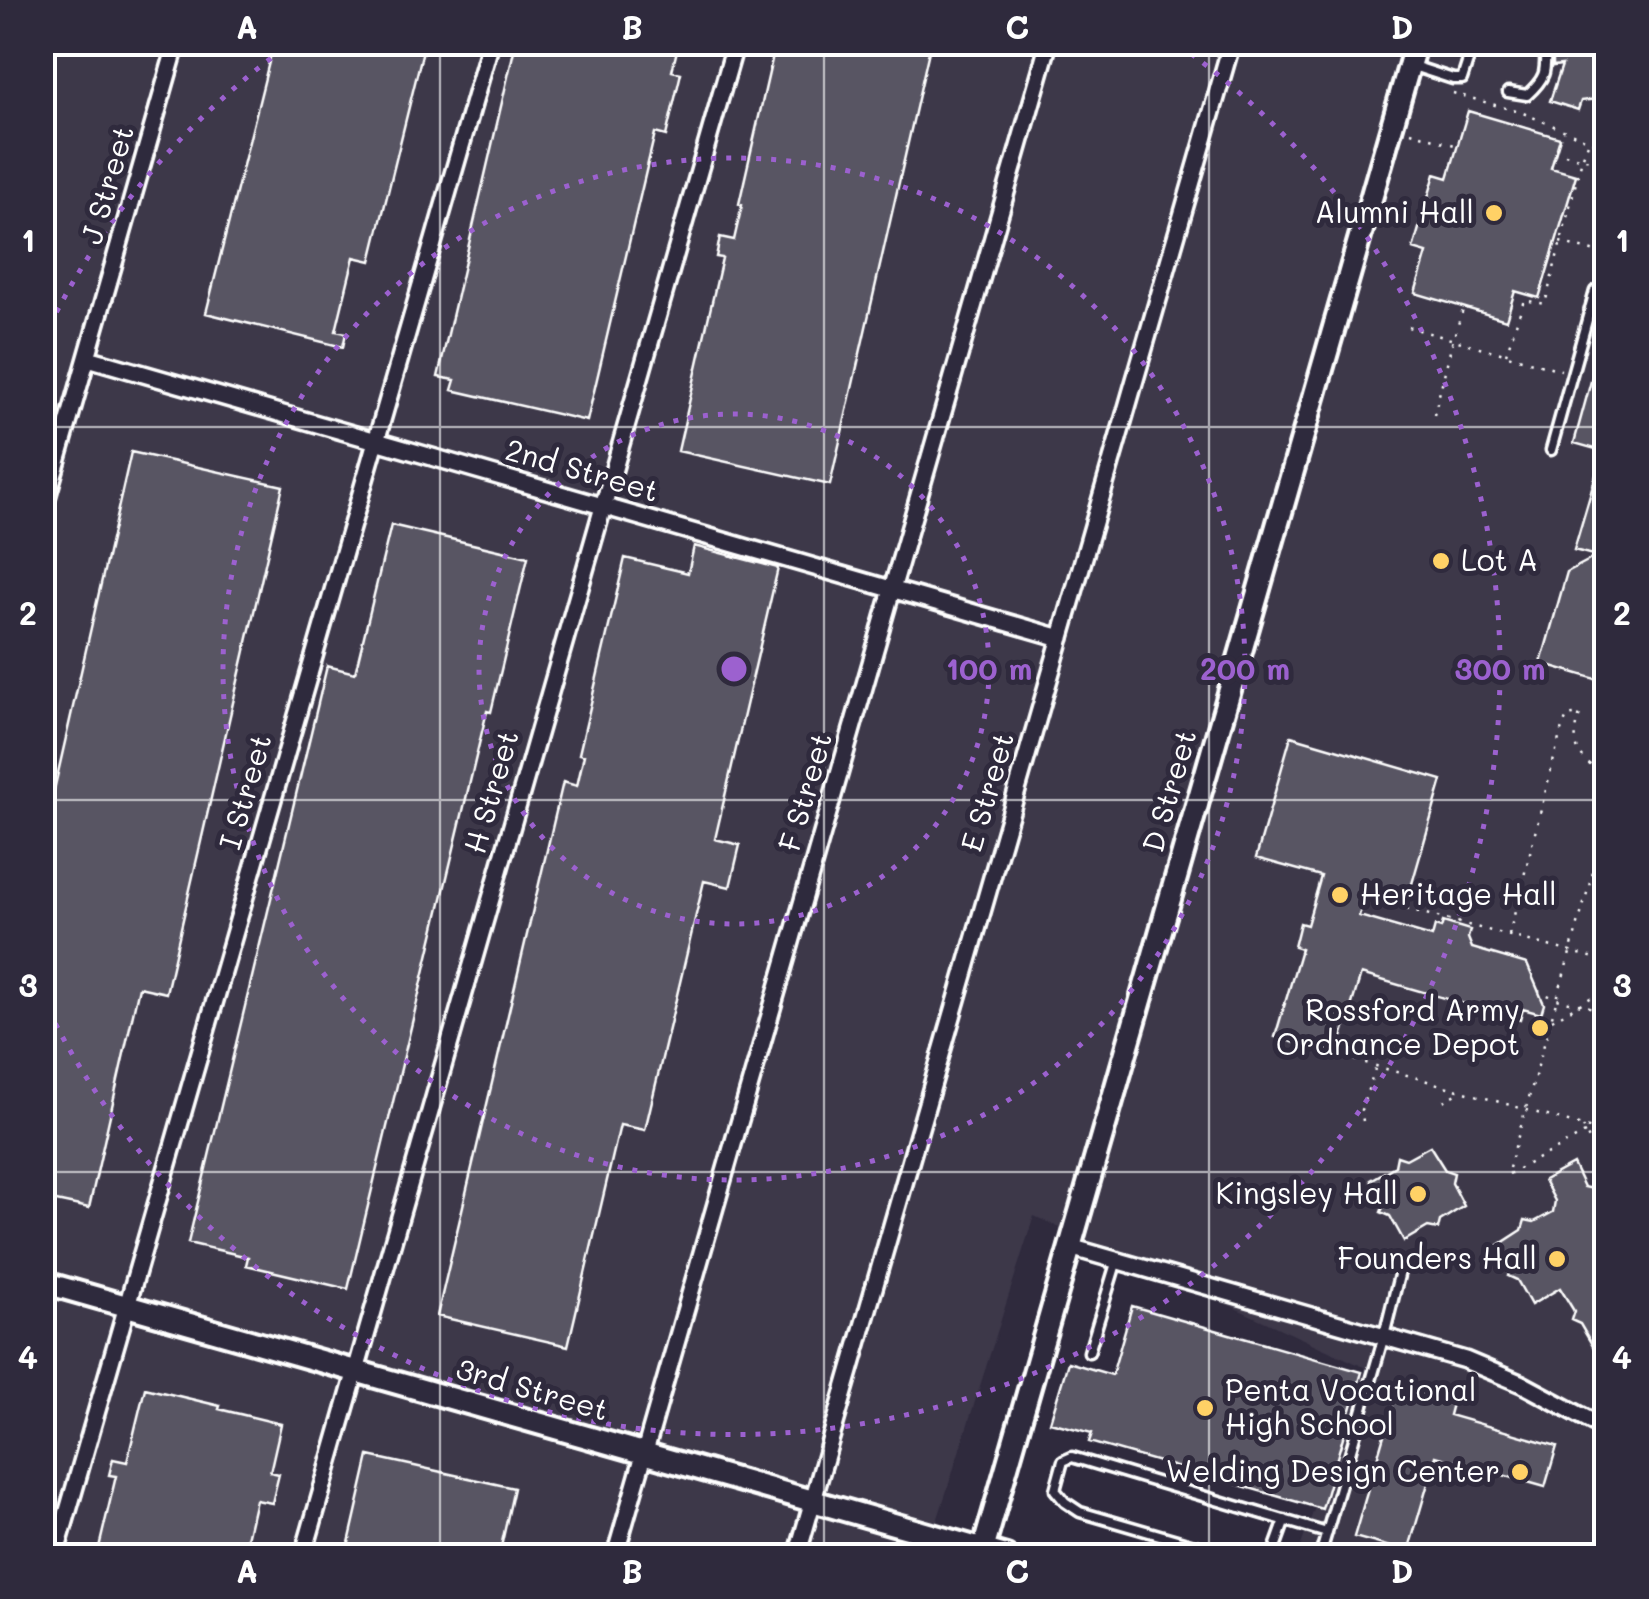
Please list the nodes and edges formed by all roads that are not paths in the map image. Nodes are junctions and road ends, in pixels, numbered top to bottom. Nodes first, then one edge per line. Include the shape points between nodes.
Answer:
1 (177, 42) edge
2 (491, 42) edge
3 (736, 42) edge
4 (1049, 42) edge
5 (1232, 42) edge
6 (1416, 42) edge
7 (1474, 42) edge
8 (1546, 42) edge
9 (1410, 65) junction
10 (42, 73) edge
11 (1508, 92) dead end
12 (42, 167) edge
13 (1606, 294) edge
14 (88, 358) junction
15 (376, 440) junction
16 (1551, 450) dead end
17 (602, 506) junction
18 (42, 515) edge
19 (893, 589) junction
20 (1061, 638) junction
21 (1070, 1247) junction
22 (1117, 1260) junction
23 (1402, 1263) dead end
24 (42, 1282) edge
25 (127, 1306) junction
26 (1384, 1336) junction
27 (1090, 1352) dead end
28 (356, 1371) junction
29 (1606, 1429) edge
30 (644, 1454) junction
31 (813, 1502) junction
32 (1284, 1520) junction
33 (1327, 1533) junction
34 (982, 1553) edge
35 (55, 1556) edge
36 (302, 1556) edge
37 (615, 1556) edge
38 (798, 1556) edge
39 (1006, 1556) edge
40 (1232, 1556) edge
41 (1272, 1556) edge
42 (1320, 1556) edge

1 - 14 street, J Street
2 - 15 street, I Street
3 - 17 street, H Street
4 - 19 street, F Street
5 - 20 street, E Street
6 - 9 street, D Street
7 - 9 lane via 1462,80
8 - 11 lane via 1542,81 1527,95
9 - 21 street, D Street
10 - 12 lane via 48,139
13 - 16 lane via 1595,291
14 - 15 street, 2nd Street
14 - 18 street, J Street
15 - 17 street, 2nd Street
15 - 25 street, I Street
17 - 19 street, 2nd Street
17 - 28 street, H Street
19 - 20 street, 2nd Street
19 - 30 street, F Street
20 - 31 street, E Street
21 - 22 street
21 - 34 street, D Street
22 - 26 street
22 - 27 lane
23 - 26 lane
24 - 25 street, 3rd Street
25 - 28 street, 3rd Street
25 - 35 street, I Street
26 - 29 street via 1494,1371
26 - 33 lane
28 - 30 street, 3rd Street
28 - 36 street, H Street
30 - 31 street, 3rd Street
30 - 37 street, F Street
31 - 34 street, 3rd Street
31 - 38 street, E Street
32 - 33 lane
32 - 40 lane via 1072,1457 1063,1461 1055,1490 1080,1512
32 - 41 lane
33 - 42 lane
34 - 39 street, 3rd Street

